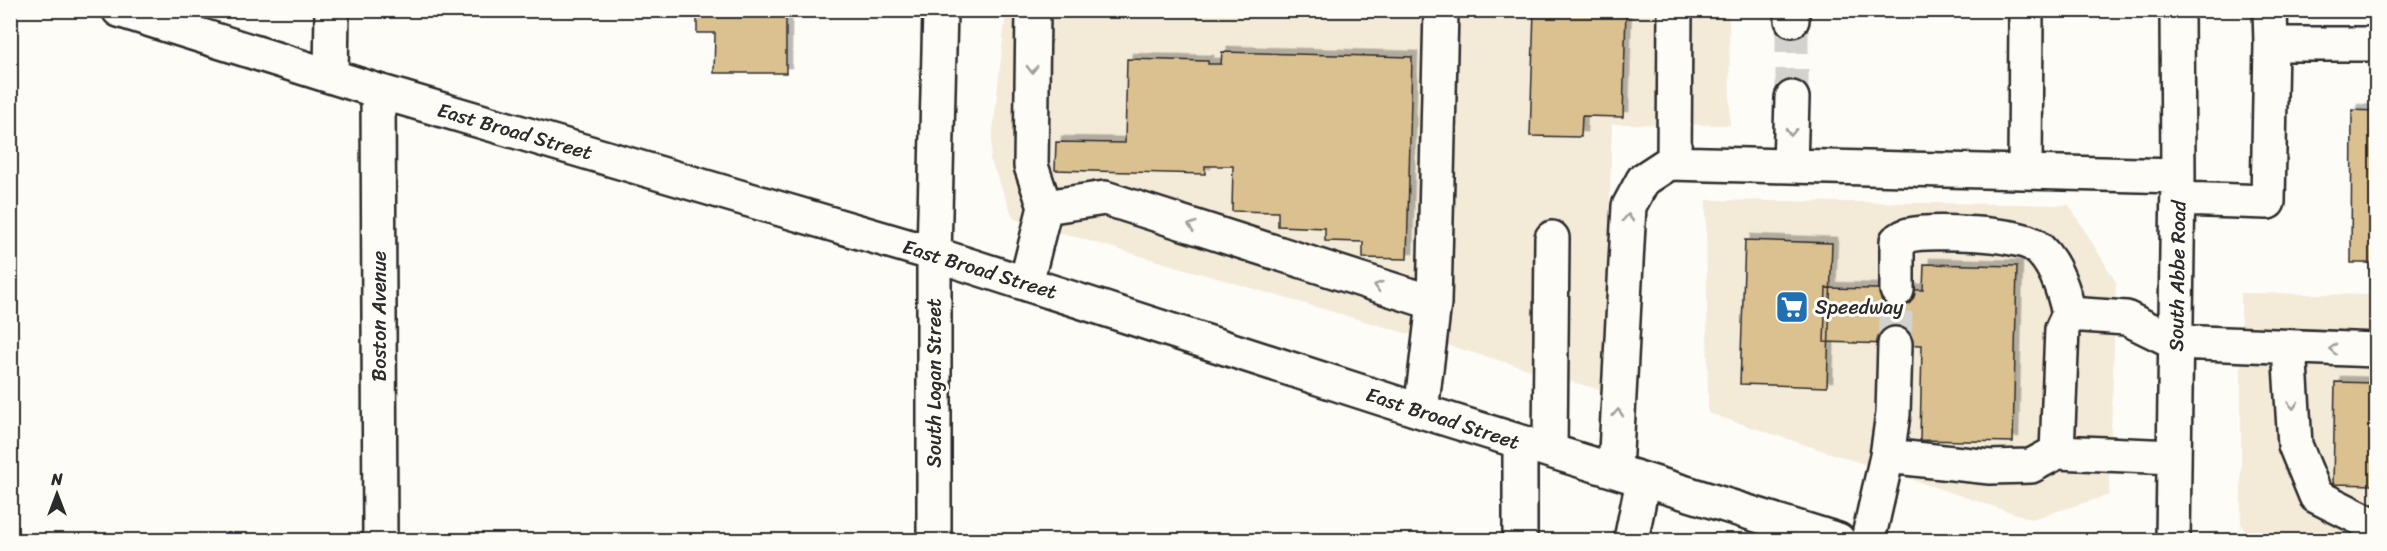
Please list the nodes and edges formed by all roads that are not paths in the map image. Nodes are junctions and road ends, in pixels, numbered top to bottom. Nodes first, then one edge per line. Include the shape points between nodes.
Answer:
1 (119, 10) edge
2 (332, 10) edge
3 (940, 10) edge
4 (1033, 10) edge
5 (1441, 10) edge
6 (1675, 10) edge
7 (2026, 10) edge
8 (2177, 10) edge
9 (2270, 10) edge
10 (2271, 44) junction
11 (2376, 44) edge
12 (331, 76) junction
13 (378, 91) junction
14 (1792, 98) tunnel mouth
15 (1674, 163) junction
16 (1790, 166) junction
17 (2025, 172) junction
18 (2178, 187) junction
19 (1045, 207) junction
20 (1552, 238) dead end
21 (934, 254) junction
22 (1026, 283) junction
23 (1898, 290) tunnel mouth
24 (1434, 303) junction
25 (2069, 314) junction
26 (2175, 342) junction
27 (1895, 344) tunnel mouth
28 (2289, 347) junction
29 (2376, 350) edge
30 (1421, 411) junction
31 (1520, 442) junction
32 (1550, 451) junction
33 (2057, 452) junction
34 (1887, 456) junction
35 (2174, 457) junction
36 (1629, 476) junction
37 (2376, 526) edge
38 (380, 540) edge
39 (934, 540) edge
40 (1520, 540) edge
41 (1631, 540) edge
42 (1838, 540) edge
43 (1868, 540) edge
44 (2173, 540) edge

1 - 12 street, East Broad Street
2 - 12 street
3 - 21 street, South Logan Street
4 -> 19 street via 1031,166
5 - 24 street
6 - 15 street
7 - 17 street
8 - 18 street, South Abbe Road
9 - 10 street
10 - 11 street
10 - 18 street via 2268,202
12 - 13 street, East Broad Street
13 - 21 street, East Broad Street
13 - 38 street, Boston Avenue
14 -> 16 street
15 - 16 street
36 -> 15 street via 1629,206 1643,180
16 - 17 street
17 - 18 street
18 - 26 street, South Abbe Road
19 - 22 street
24 -> 19 street via 1104,198
20 - 32 street
21 - 22 street, East Broad Street
21 - 39 street, South Logan Street
22 - 30 street, East Broad Street
23 - 25 street via 1897,241 1906,235 1994,235 2033,244 2054,267
24 - 30 street
25 - 26 street via 2126,318
25 - 33 street via 2061,329
26 - 28 street
26 - 35 street, South Abbe Road
27 - 34 street
29 -> 28 street
28 -> 37 street via 2295,445 2316,496
30 - 31 street, East Broad Street
31 - 32 street, East Broad Street
31 - 40 street
32 - 36 street, East Broad Street
33 - 34 street via 2031,466 1990,467
33 - 35 street
34 - 43 street
35 - 44 street, South Abbe Road
36 - 41 street
36 - 42 street, East Broad Street

